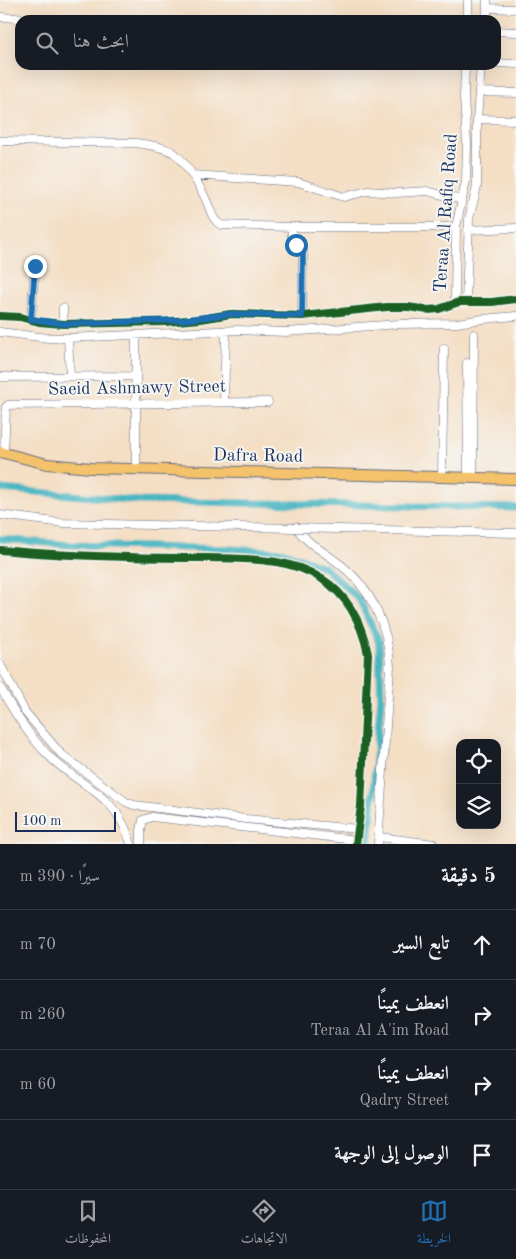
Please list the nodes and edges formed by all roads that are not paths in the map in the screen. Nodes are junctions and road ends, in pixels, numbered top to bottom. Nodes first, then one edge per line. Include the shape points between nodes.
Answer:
1 (468, 0) edge
2 (487, 4) edge
3 (516, 9) edge
4 (468, 15) edge
5 (0, 17) edge
6 (15, 18) edge
7 (501, 31) edge
8 (516, 32) edge
9 (501, 63) edge
10 (516, 64) edge
11 (466, 70) edge
12 (481, 70) edge
13 (479, 92) junction
14 (516, 93) edge
15 (478, 119) junction
16 (516, 120) edge
17 (0, 140) edge
18 (192, 175) junction
19 (462, 200) junction
20 (292, 227) junction
21 (456, 227) junction
22 (516, 228) edge
23 (468, 230) junction
24 (35, 266) dead end
25 (516, 299) edge
26 (466, 302) junction
27 (455, 303) junction
28 (63, 308) dead end
29 (0, 316) edge
30 (302, 316) junction
31 (516, 316) edge
32 (31, 319) junction
33 (64, 324) junction
34 (226, 331) junction
35 (0, 332) edge
36 (474, 334) dead end
37 (136, 335) junction
38 (68, 338) junction
39 (444, 348) dead end
40 (467, 363) dead end
41 (70, 376) junction
42 (136, 376) junction
43 (0, 377) edge
44 (224, 402) junction
45 (268, 402) dead end
46 (136, 403) junction
47 (2, 453) edge
48 (136, 469) junction
49 (442, 477) junction
50 (471, 478) junction
51 (516, 480) edge
52 (0, 516) edge
53 (296, 528) junction
54 (516, 533) edge
55 (0, 550) edge
56 (0, 664) edge
57 (0, 687) edge
58 (359, 829) junction
59 (379, 841) edge
60 (356, 842) edge
61 (131, 844) edge
62 (141, 844) edge
63 (434, 844) edge

1 - 4 street
2 - 3 street
5 - 6 street
7 - 8 street
9 - 10 street
11 - 19 street, Teraa Al Rafiq Road via 466,181
12 - 13 street, Teraa Al Rafiq Road
13 - 14 street
13 - 15 street, Teraa Al Rafiq Road
15 - 16 street
15 - 23 street, Teraa Al Rafiq Road via 478,187
17 - 18 street via 155,146 174,153
18 - 19 street via 298,182 344,197 366,191 427,191
18 - 20 street via 212,216 221,225
19 - 21 street, Teraa Al Rafiq Road
20 - 21 street
20 - 30 street via 292,241 303,252
21 - 27 street, Teraa Al Rafiq Road
22 - 23 street
23 - 26 street, Teraa Al Rafiq Road
24 - 32 street
25 - 26 street
26 - 27 street
27 - 30 street via 428,310 387,307
28 - 33 street
29 - 32 street
30 - 33 street via 231,314 182,320
31 - 34 street via 457,323 286,332
32 - 33 street
34 - 37 street
34 - 44 street
35 - 38 street
36 - 50 street
37 - 38 street
37 - 42 street
38 - 41 street
39 - 49 street
40 - 50 street
41 - 42 street
41 - 43 street
42 - 46 street
44 - 45 street, Saeid Ashmawy Street
44 - 46 street, Saeid Ashmawy Street
46 - 47 street, Saeid Ashmawy Street via 7,405
46 - 48 street
47 - 48 main road, Dafra Road via 69,467
48 - 49 main road, Dafra Road
49 - 50 main road, Dafra Road
50 - 51 main road, Dafra Road
52 - 53 street via 63,523
53 - 54 street
53 - 59 street via 306,541 354,576 374,605 384,628 390,667
55 - 58 street via 277,562 298,567 337,590 358,622 368,654
56 - 58 street via 25,712 54,747 126,802 246,819
57 - 61 street via 17,718 49,756 115,809 127,829
58 - 60 street
59 - 63 street
60 - 62 street via 152,817 143,820

